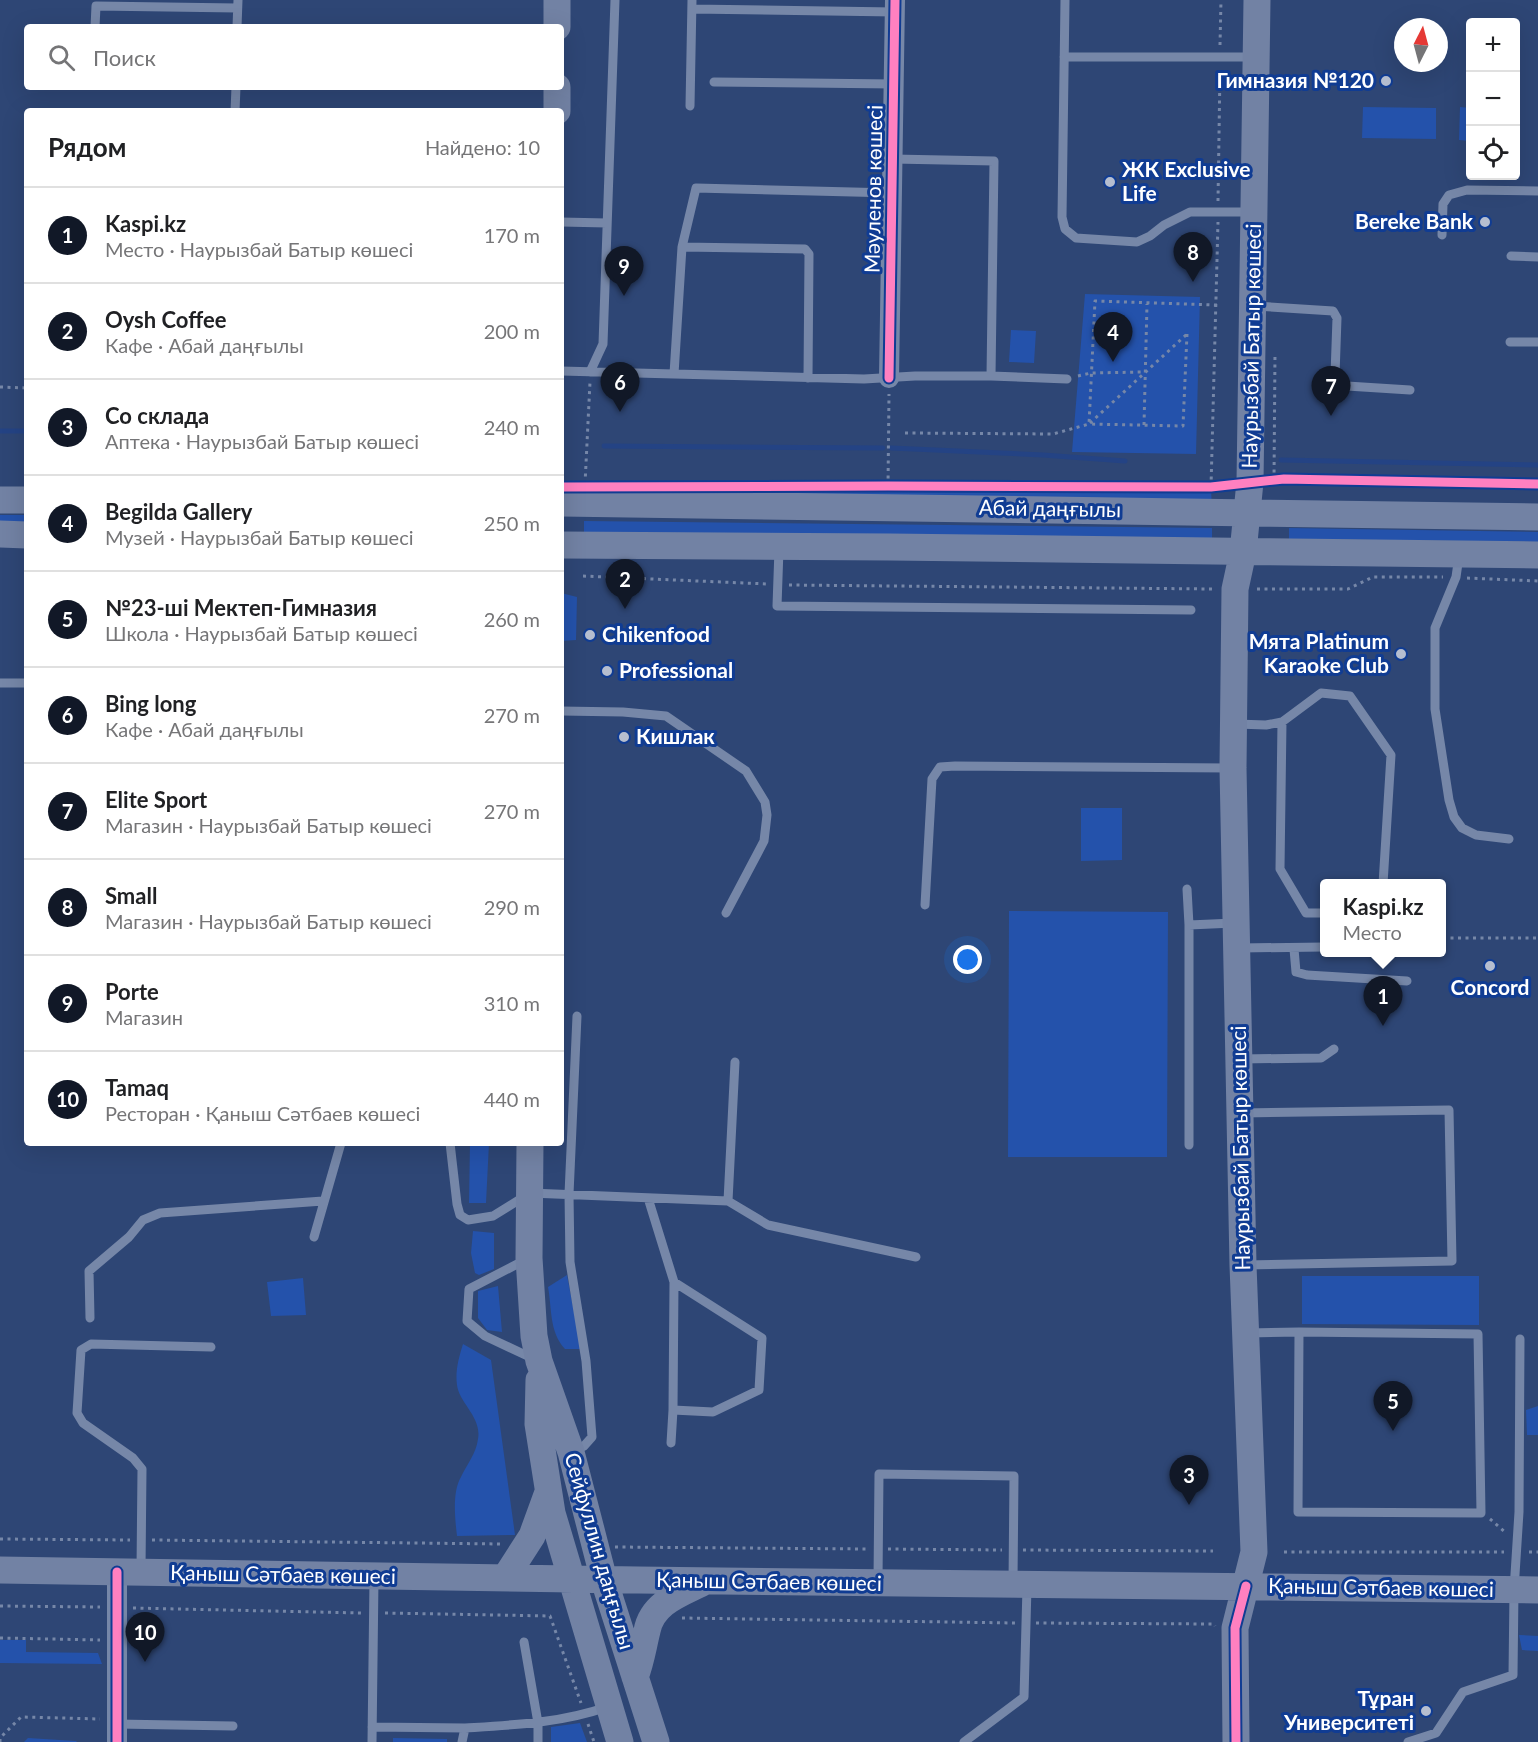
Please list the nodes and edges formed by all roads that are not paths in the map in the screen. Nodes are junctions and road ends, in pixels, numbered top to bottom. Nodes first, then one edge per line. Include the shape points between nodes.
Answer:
1 (557, 0) edge
2 (615, 0) edge
3 (1065, 0) edge
4 (1257, 0) edge
5 (237, 4) edge
6 (692, 5) edge
7 (895, 6) edge
8 (95, 24) edge
9 (237, 24) edge
10 (557, 24) edge
11 (1064, 57) junction
12 (1257, 57) junction
13 (714, 82) dead end
14 (894, 84) junction
15 (236, 90) edge
16 (557, 90) edge
17 (690, 106) dead end
18 (236, 108) edge
19 (557, 108) edge
20 (893, 159) junction
21 (1538, 191) edge
22 (893, 193) junction
23 (1254, 212) junction
24 (564, 222) edge
25 (607, 223) junction
26 (1442, 235) dead end
27 (682, 247) junction
28 (1511, 256) dead end
29 (1538, 257) edge
30 (1253, 306) junction
31 (1510, 342) dead end
32 (1538, 342) edge
33 (564, 371) edge
34 (590, 372) junction
35 (674, 374) junction
36 (991, 376) junction
37 (808, 378) junction
38 (889, 378) junction
39 (1067, 379) dead end
40 (1410, 390) dead end
41 (567, 495) edge
42 (0, 500) edge
43 (24, 500) edge
44 (1247, 512) junction
45 (1538, 517) edge
46 (0, 534) edge
47 (24, 535) edge
48 (564, 545) edge
49 (780, 546) junction
50 (1243, 552) junction
51 (1538, 555) edge
52 (1458, 565) junction
53 (1191, 610) dead end
54 (24, 682) edge
55 (0, 683) edge
56 (564, 711) edge
57 (1282, 722) junction
58 (1233, 724) junction
59 (1233, 768) junction
60 (1509, 839) dead end
61 (1383, 879) edge
62 (1187, 889) dead end
63 (925, 905) dead end
64 (726, 913) dead end
65 (1320, 913) edge
66 (1189, 925) junction
67 (1237, 936) junction
68 (1320, 947) edge
69 (1294, 949) junction
70 (1407, 981) dead end
71 (577, 1016) dead end
72 (1334, 1049) dead end
73 (1239, 1059) junction
74 (735, 1062) dead end
75 (1239, 1113) junction
76 (1189, 1144) dead end
77 (340, 1146) edge
78 (450, 1146) edge
79 (530, 1146) edge
80 (530, 1193) junction
81 (569, 1194) junction
82 (648, 1198) junction
83 (323, 1201) junction
84 (728, 1201) junction
85 (314, 1237) dead end
86 (916, 1257) dead end
87 (529, 1258) junction
88 (1243, 1265) junction
89 (674, 1281) junction
90 (90, 1318) dead end
91 (1299, 1332) junction
92 (1246, 1333) junction
93 (1520, 1339) dead end
94 (211, 1347) dead end
95 (539, 1361) junction
96 (673, 1410) junction
97 (671, 1443) dead end
98 (571, 1452) junction
99 (548, 1492) junction
100 (0, 1570) edge
101 (129, 1572) junction
102 (375, 1576) junction
103 (505, 1578) junction
104 (570, 1579) junction
105 (604, 1580) junction
106 (707, 1581) junction
107 (878, 1583) junction
108 (1020, 1584) junction
109 (1246, 1586) junction
110 (1526, 1590) edge
111 (524, 1642) dead end
112 (635, 1677) junction
113 (597, 1710) junction
114 (538, 1723) junction
115 (233, 1726) dead end
116 (372, 1727) junction
117 (114, 1728) edge
118 (465, 1728) junction
119 (372, 1742) edge
120 (462, 1742) edge
121 (538, 1742) edge
122 (620, 1742) edge
123 (656, 1742) edge
124 (964, 1742) edge
125 (1236, 1742) edge
126 (1408, 1742) edge

1 - 10 main road
2 - 25 lane
3 - 11 lane
4 - 12 main road, Наурызбай Батыр көшесі
5 - 8 lane via 96,6
5 - 9 lane
6 - 7 lane
6 - 17 lane
7 - 14 street, Мәуленов көшесі
11 - 12 lane
11 - 23 lane via 1062,217 1065,229 1076,238 1137,242 1190,212
12 - 23 main road, Наурызбай Батыр көшесі
13 - 14 lane
14 - 20 street, Мәуленов көшесі
15 - 18 lane
16 - 19 main road
20 - 22 street, Мәуленов көшесі
20 - 36 lane via 994,161
21 - 26 lane via 1467,190 1449,195 1443,204
22 - 27 lane via 696,188
22 - 38 street, Мәуленов көшесі
23 - 30 main road, Наурызбай Батыр көшесі
24 - 25 lane
25 - 34 lane via 603,344
27 - 35 lane
27 - 37 lane via 805,249 809,254
28 - 29 lane
30 - 40 lane via 1333,311 1337,318 1335,375 1340,382 1347,386
30 - 44 main road, Наурызбай Батыр көшесі
31 - 32 lane
33 - 34 lane
34 - 35 lane
35 - 37 lane
36 - 38 lane
36 - 39 lane
37 - 38 lane
41 - 44 main road, Абай даңғылы
42 - 43 main road
44 - 45 main road, Абай даңғылы
44 - 50 main road
46 - 47 main road
48 - 49 main road, Абай даңғылы
49 - 50 main road, Абай даңғылы
49 - 53 lane via 777,606
50 - 52 main road, Абай даңғылы
50 - 58 main road, Наурызбай Батыр көшесі via 1235,589
51 - 52 main road, Абай даңғылы
52 - 60 lane via 1435,628 1435,709 1449,800 1462,828 1476,835
54 - 55 lane
56 - 64 lane via 666,716 746,771 765,802 765,841
57 - 58 lane
57 - 61 lane via 1322,693 1350,696 1391,755
57 - 65 lane via 1280,869 1306,913
58 - 59 main road, Наурызбай Батыр көшесі
59 - 63 lane via 940,767 933,779
59 - 67 main road, Наурызбай Батыр көшесі
62 - 66 lane
66 - 67 lane
66 - 76 lane
67 - 69 lane
67 - 73 main road, Наурызбай Батыр көшесі
68 - 69 lane
69 - 70 lane via 1296,972
71 - 81 lane
72 - 73 lane via 1321,1058
73 - 75 main road, Наурызбай Батыр көшесі
74 - 84 lane
75 - 88 main road, Наурызбай Батыр көшесі
75 - 88 lane via 1449,1110 1452,1261
77 - 83 lane
78 - 80 lane via 457,1204 460,1215 468,1220 493,1216
79 - 80 main road, Сейфуллин даңғылы
80 - 81 lane
80 - 87 main road, Сейфуллин даңғылы
81 - 82 lane
81 - 98 lane via 570,1262 586,1361 592,1437
82 - 84 lane
82 - 89 lane
83 - 85 lane
83 - 90 lane via 160,1213 143,1220 89,1271
84 - 86 lane via 768,1225
87 - 95 main road, Сейфуллин даңғылы
87 - 95 lane via 469,1289 467,1321 485,1336
88 - 92 main road, Наурызбай Батыр көшесі
89 - 96 lane
89 - 96 lane via 762,1338 759,1390 713,1412
91 - 91 lane via 1298,1512 1481,1513 1478,1334
91 - 92 lane
92 - 109 main road, Наурызбай Батыр көшесі via 1254,1552
93 - 110 lane via 1516,1552
94 - 101 lane via 91,1344 81,1350 77,1413 83,1423 133,1458 142,1469 141,1540
95 - 98 main road, Сейфуллин даңғылы
95 - 99 main road, Сейфуллин даңғылы via 538,1424
96 - 97 lane
98 - 105 main road, Сейфуллин даңғылы
99 - 103 main road via 532,1536
99 - 104 main road, Сейфуллин даңғылы
100 - 101 main road, Қаныш Сәтбаев көшесі
101 - 102 main road, Қаныш Сәтбаев көшесі
101 - 117 street via 117,1608
102 - 103 main road, Қаныш Сәтбаев көшесі
102 - 116 lane
103 - 104 main road, Қаныш Сәтбаев көшесі
104 - 105 main road, Қаныш Сәтбаев көшесі
104 - 113 main road, Сейфуллин даңғылы
105 - 106 main road, Қаныш Сәтбаев көшесі
105 - 112 main road, Сейфуллин даңғылы
106 - 107 main road, Қаныш Сәтбаев көшесі
106 - 112 main road via 662,1604 652,1617
107 - 108 main road, Қаныш Сәтбаев көшесі
107 - 108 lane via 879,1474 1014,1476 1013,1550
108 - 109 main road, Қаныш Сәтбаев көшесі
108 - 124 lane via 1025,1623 1024,1697
109 - 110 main road, Қаныш Сәтбаев көшесі
109 - 125 main road, Наурызбай Батыр көшесі via 1235,1628
110 - 126 lane via 1513,1675 1463,1692 1436,1733
111 - 114 lane
112 - 123 main road, Сейфуллин даңғылы
113 - 114 lane
113 - 122 main road, Сейфуллин даңғылы
114 - 118 lane
114 - 121 lane
115 - 117 lane
116 - 118 lane
116 - 119 lane
118 - 120 lane

